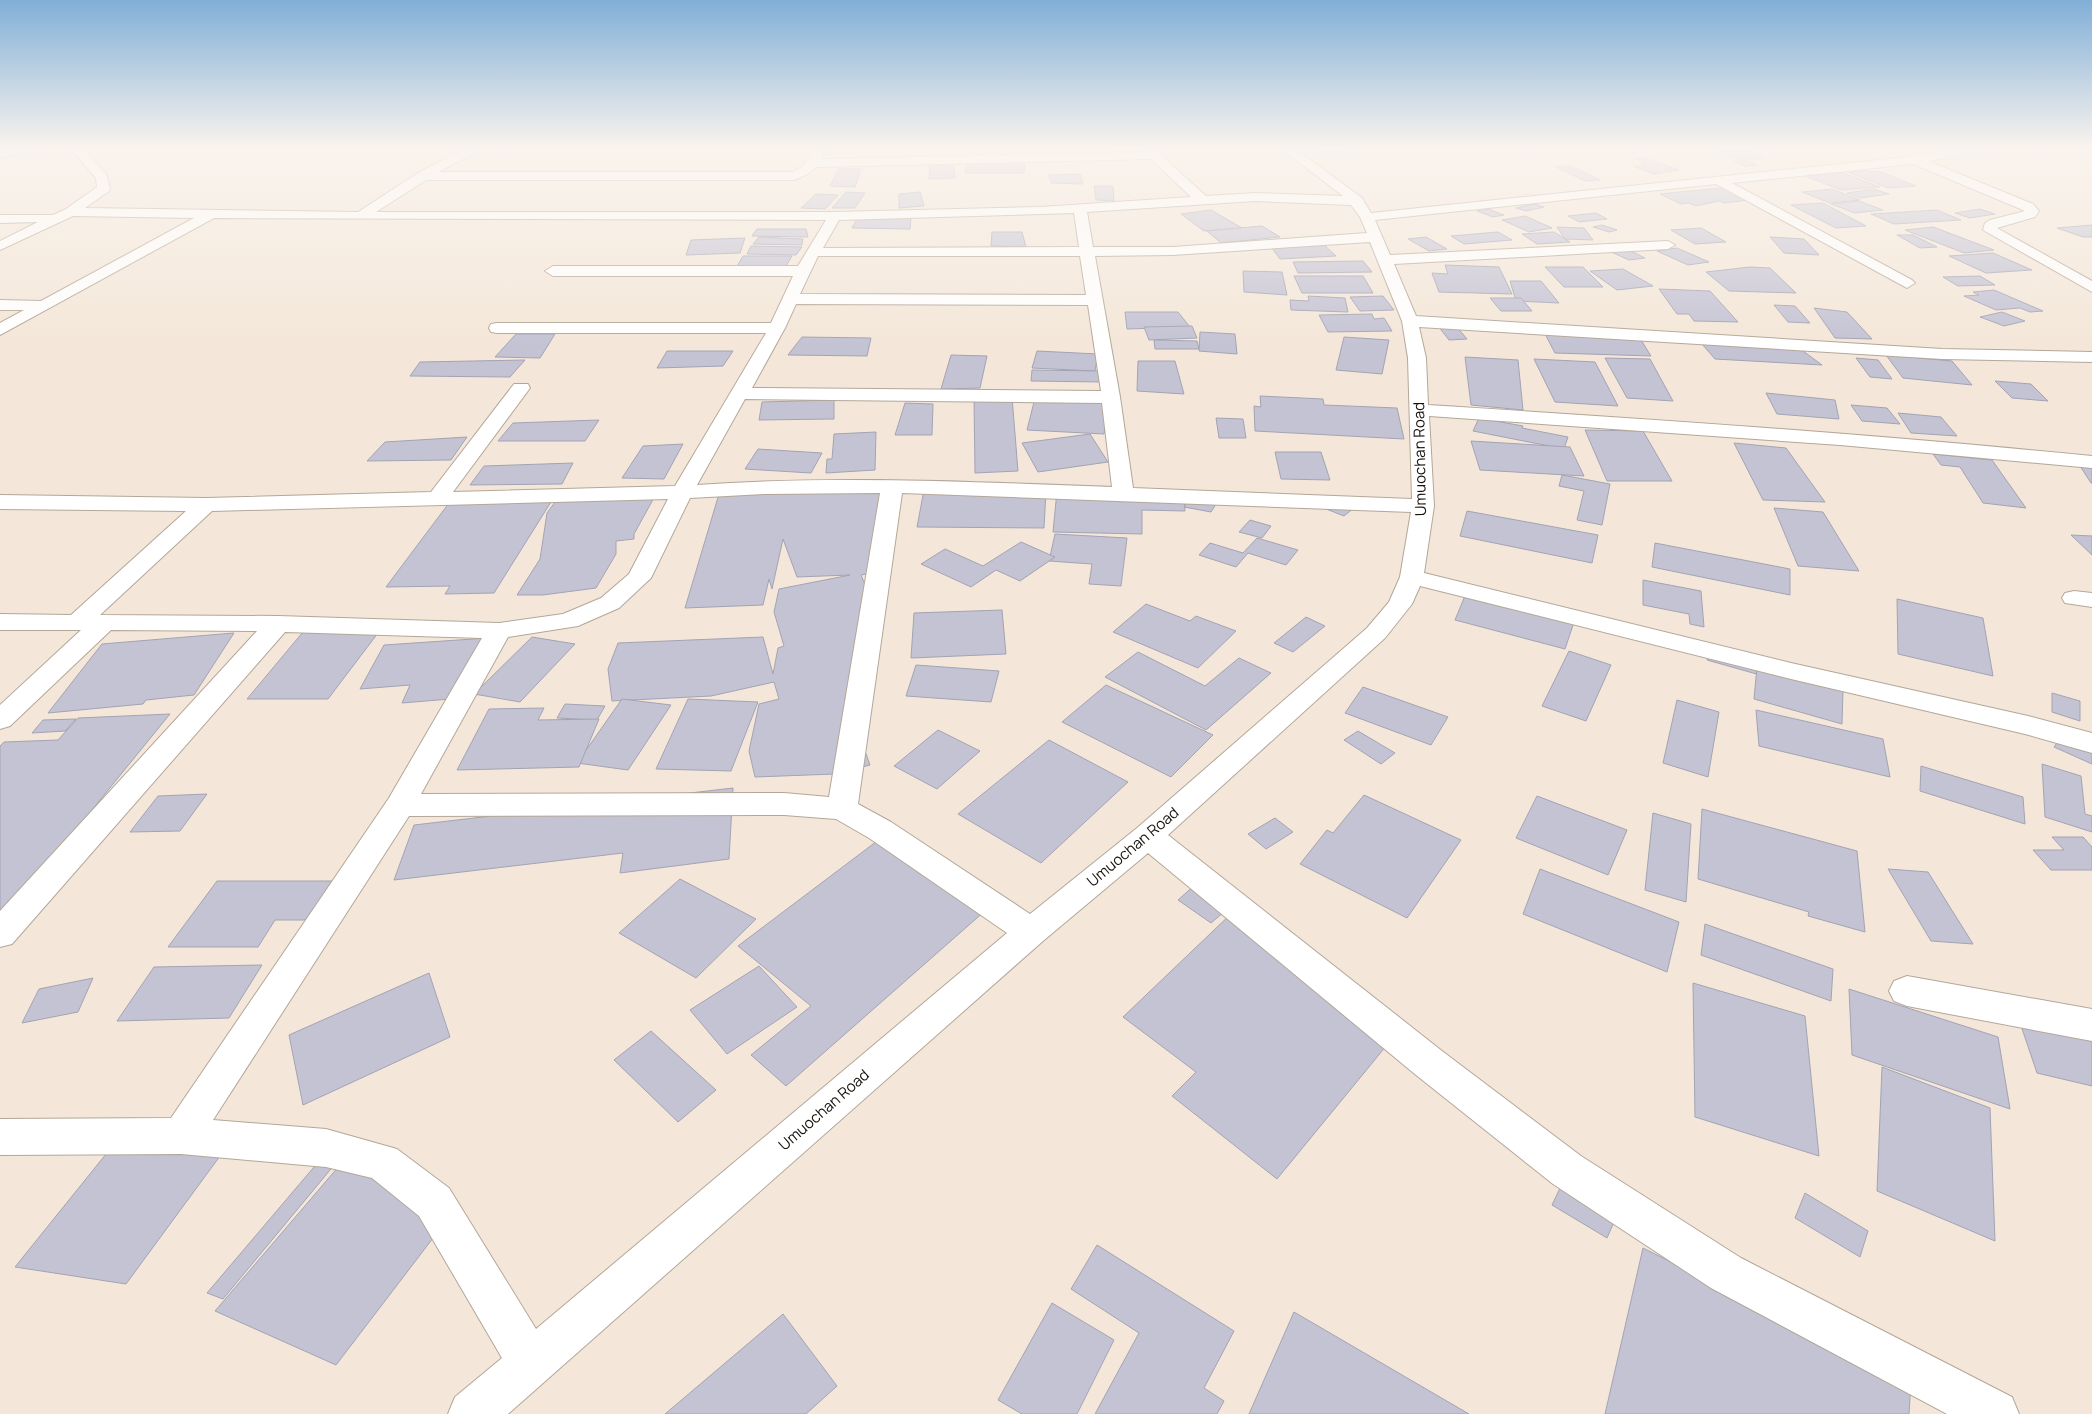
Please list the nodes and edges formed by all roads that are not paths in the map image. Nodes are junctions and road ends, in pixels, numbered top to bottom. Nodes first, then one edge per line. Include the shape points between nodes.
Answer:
1 (70, 213) edge
2 (117, 213) edge
3 (366, 213) edge
4 (654, 213) edge
5 (958, 213) edge
6 (1080, 213) edge
7 (1331, 213) edge
8 (1360, 213) edge
9 (1484, 213) edge
10 (1779, 213) edge
11 (2031, 213) edge
12 (210, 215) junction
13 (361, 216) junction
14 (652, 216) junction
15 (835, 216) junction
16 (58, 218) junction
17 (0, 219) edge
18 (1371, 229) junction
19 (0, 246) edge
20 (1668, 246) dead end
21 (813, 252) junction
22 (1087, 252) junction
23 (803, 271) junction
24 (553, 272) dead end
25 (1907, 283) dead end
26 (2092, 286) edge
27 (789, 299) junction
28 (1095, 300) junction
29 (0, 305) edge
30 (44, 306) junction
31 (1410, 321) junction
32 (497, 328) dead end
33 (777, 328) junction
34 (0, 330) edge
35 (2092, 357) edge
36 (521, 388) dead end
37 (741, 392) junction
38 (1111, 397) junction
39 (1419, 410) junction
40 (2092, 462) edge
41 (892, 486) junction
42 (682, 492) junction
43 (1123, 493) junction
44 (437, 499) junction
45 (0, 502) edge
46 (206, 505) junction
47 (1423, 506) junction
48 (1412, 577) junction
49 (0, 622) edge
50 (77, 623) junction
51 (104, 623) junction
52 (278, 624) junction
53 (498, 631) junction
54 (0, 720) edge
55 (2092, 743) edge
56 (400, 806) junction
57 (842, 809) junction
58 (1148, 836) junction
59 (1031, 932) junction
60 (0, 934) edge
61 (1907, 991) dead end
62 (2092, 1026) edge
63 (181, 1136) junction
64 (5, 1144) edge
65 (530, 1362) junction
66 (1953, 1404) edge
67 (472, 1414) edge
68 (1995, 1414) edge

1 - 16 street
2 - 12 street
3 - 13 street
4 - 14 street
5 - 15 street
6 - 22 street
7 - 18 street
8 - 18 street, Umuochan Road
9 - 18 street
10 - 25 street
11 - 26 street via 1995,223 1990,230
12 - 13 street
12 - 30 street
13 - 14 street
14 - 15 street
15 - 21 street
16 - 17 street
16 - 19 street
18 - 20 street
18 - 22 street via 1173,251
18 - 31 street, Umuochan Road
21 - 22 street
21 - 23 street
22 - 28 street
23 - 24 street
23 - 27 street
27 - 28 street
27 - 33 street
28 - 38 street
29 - 30 street
30 - 34 street
31 - 35 street via 1942,354
31 - 39 street, Umuochan Road via 1417,358
32 - 33 street
33 - 37 street
36 - 44 street
37 - 38 street
37 - 42 street
38 - 43 street
39 - 40 street via 1942,446
39 - 47 street, Umuochan Road
41 - 42 street via 746,487
41 - 43 street
41 - 57 street
42 - 44 street
42 - 53 street via 638,578 610,603 569,621
43 - 47 street
44 - 46 street
45 - 46 street
46 - 50 street
47 - 48 street, Umuochan Road
48 - 55 street
48 - 58 street, Umuochan Road via 1400,604 1376,633
49 - 50 street
50 - 51 street
51 - 52 street
51 - 54 street
52 - 53 street
52 - 60 street
53 - 56 street
56 - 57 street via 784,804
56 - 63 street
57 - 59 street via 880,830
58 - 59 street, Umuochan Road
58 - 66 street via 1567,1170 1726,1273
59 - 65 street, Umuochan Road
61 - 62 street
63 - 64 street
63 - 65 street via 326,1148 383,1162 434,1202
65 - 67 street, Umuochan Road
66 - 68 street

